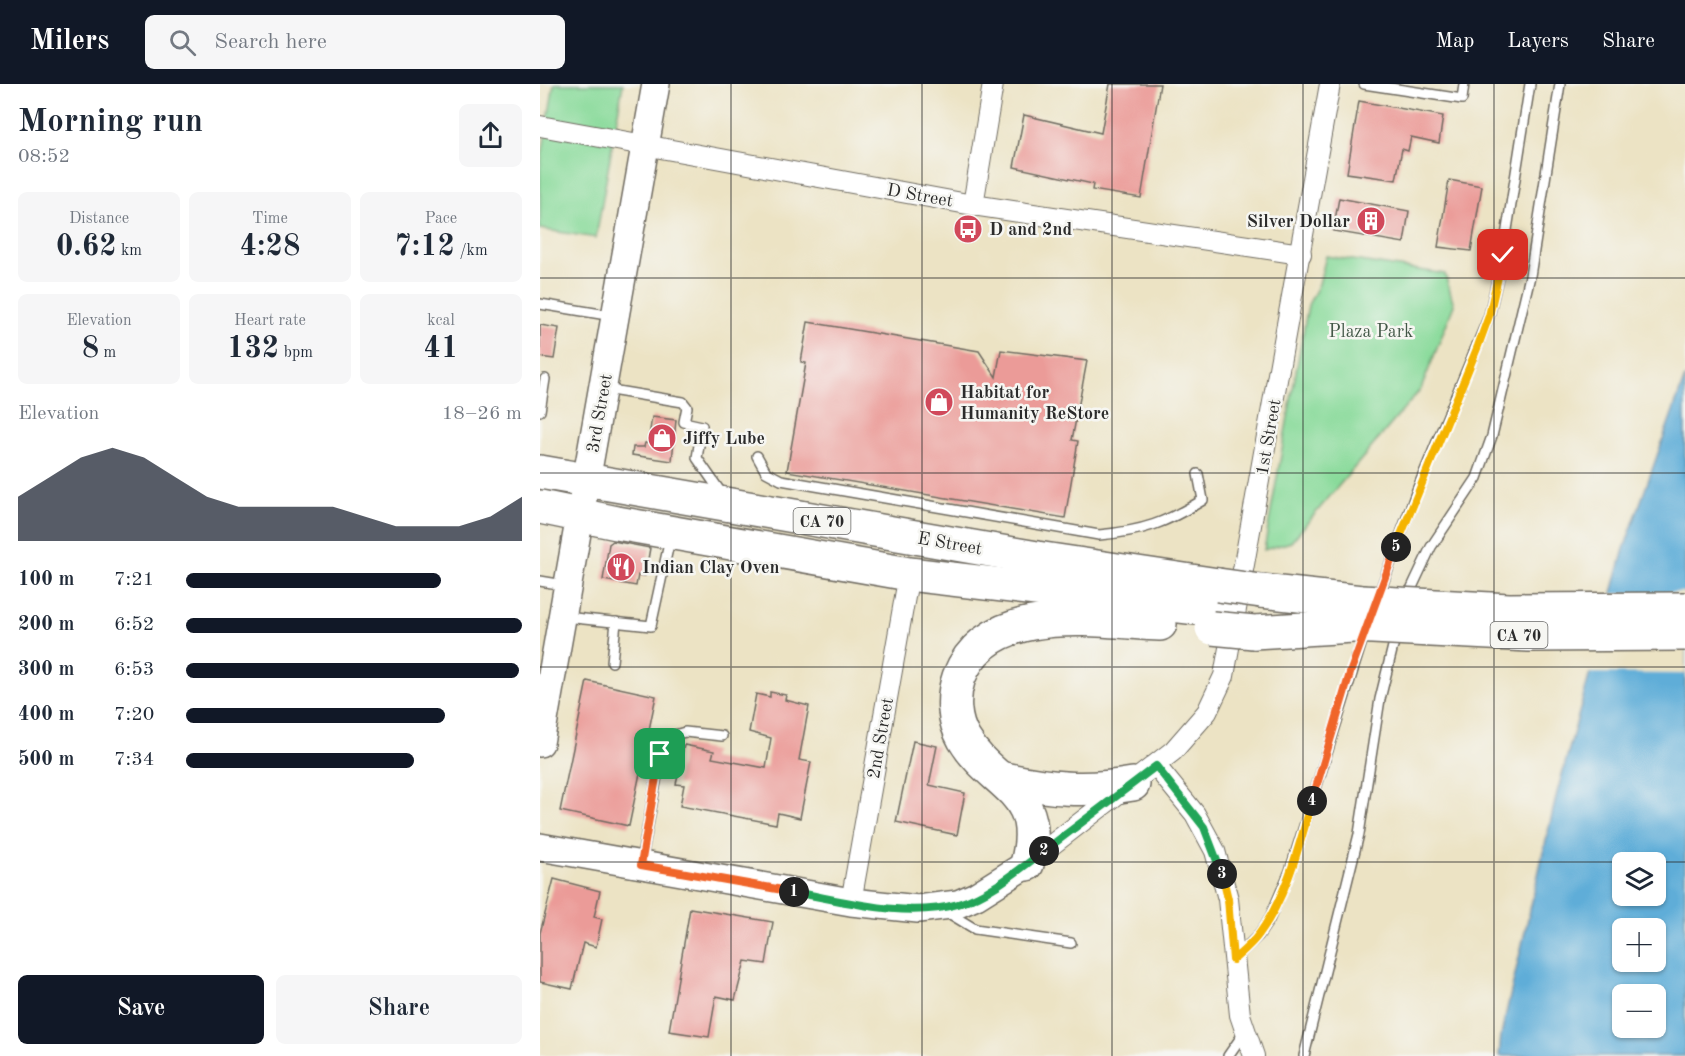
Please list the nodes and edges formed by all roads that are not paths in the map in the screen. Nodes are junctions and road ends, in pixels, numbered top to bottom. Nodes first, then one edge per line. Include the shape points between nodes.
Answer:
1 (656, 84) edge
2 (993, 84) edge
3 (1330, 84) edge
4 (1364, 84) edge
5 (1464, 84) edge
6 (1530, 84) edge
7 (1560, 84) edge
8 (540, 126) edge
9 (645, 145) junction
10 (973, 205) junction
11 (1301, 254) junction
12 (540, 304) edge
13 (616, 317) junction
14 (545, 379) dead end
15 (603, 389) junction
16 (540, 411) edge
17 (757, 456) dead end
18 (540, 472) edge
19 (1198, 474) dead end
20 (587, 479) junction
21 (730, 506) junction
22 (540, 507) edge
23 (581, 516) junction
24 (671, 533) junction
25 (909, 574) junction
26 (540, 581) edge
27 (568, 585) junction
28 (1215, 608) junction
29 (1685, 609) edge
30 (1358, 614) junction
31 (563, 616) junction
32 (616, 622) junction
33 (1685, 634) edge
34 (612, 662) dead end
35 (549, 667) edge
36 (722, 736) dead end
37 (540, 743) edge
38 (1144, 775) junction
39 (1004, 779) junction
40 (540, 847) edge
41 (1027, 864) junction
42 (641, 865) junction
43 (851, 902) junction
44 (940, 907) junction
45 (1071, 943) dead end
46 (1233, 960) junction
47 (1246, 1031) junction
48 (1228, 1056) edge
49 (1254, 1056) edge
50 (1304, 1056) edge

1 - 9 main road, 3rd Street
2 - 10 street
3 - 11 street, 1st Street
4 - 5 lane via 1462,99
6 - 46 lane via 1503,255 1489,316 1411,506 1351,670 1290,871 1269,920
7 - 50 lane via 1530,276 1500,405 1477,478 1418,571 1395,637 1380,699 1359,834
8 - 9 street, D Street
9 - 10 street, D Street
9 - 13 main road, 3rd Street
10 - 11 street, D Street
11 - 38 street, 1st Street via 1224,676 1207,712 1192,732
12 - 13 lane
13 - 15 main road, 3rd Street
14 - 16 lane
15 - 20 main road, 3rd Street
15 - 21 lane via 683,402 687,407 684,423 702,426 697,458
17 - 19 lane via 766,472 781,480 1099,535 1138,531 1203,500
18 - 20 highway, E Street / CA 70
20 - 21 highway, E Street / CA 70
20 - 23 main road, 3rd Street
21 - 28 highway, E Street / CA 70
22 - 23 highway, E Street / CA 70
23 - 24 highway, E Street / CA 70
23 - 27 main road, 3rd Street
24 - 25 highway, E Street / CA 70
24 - 32 lane via 651,626
25 - 28 highway, E Street / CA 70
25 - 43 street, 2nd Street
26 - 27 lane
27 - 31 main road, 3rd Street
28 - 30 highway, E Street / CA 70 via 1257,613
28 - 39 highway via 1044,620 1008,629 987,640 962,671 954,708 965,741
29 - 30 highway, CA 70, bridge
30 - 33 highway, CA 70, bridge via 1529,635
31 - 32 lane
31 - 35 main road, 3rd Street
32 - 34 lane
35 - 37 main road, 3rd Street
36 - 42 lane via 685,732 664,738
38 - 39 highway via 1075,790
38 - 41 street, 1st Street
38 - 46 street via 1195,814 1215,851 1228,899
39 - 41 highway via 1028,812 1032,847
40 - 42 main road
41 - 44 main road via 976,896
42 - 43 main road
43 - 44 main road via 891,908
44 - 45 lane via 975,929
46 - 47 street via 1240,1015
47 - 48 lane
47 - 49 street

